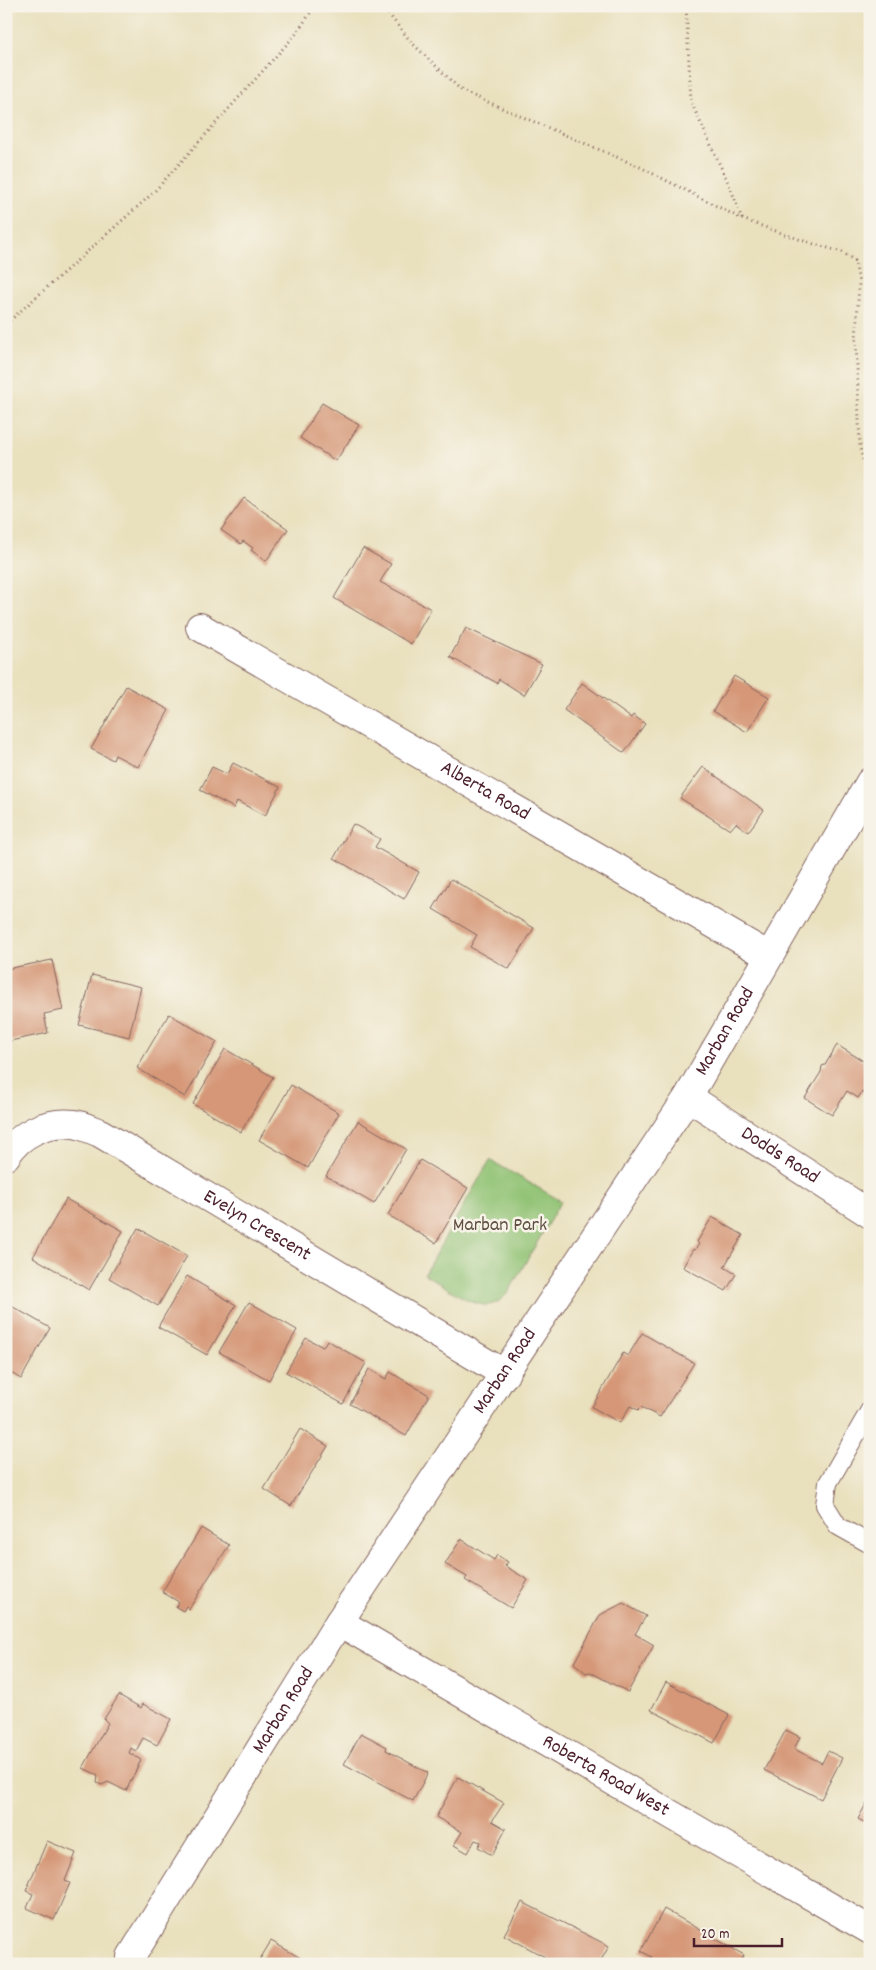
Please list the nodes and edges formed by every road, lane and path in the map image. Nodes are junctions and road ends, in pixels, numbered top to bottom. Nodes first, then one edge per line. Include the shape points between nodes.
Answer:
1 (315, 6) edge
2 (382, 6) edge
3 (686, 6) edge
4 (742, 219) junction
5 (6, 324) edge
6 (870, 489) edge
7 (200, 627) dead end
8 (870, 782) edge
9 (769, 956) junction
10 (688, 1098) junction
11 (6, 1156) edge
12 (870, 1214) edge
13 (505, 1374) junction
14 (870, 1410) edge
15 (870, 1544) edge
16 (340, 1622) junction
17 (870, 1930) edge
18 (131, 1957) dead end

1 - 5 path via 296,34 153,193
2 - 4 path via 412,43 462,91 640,168
3 - 4 path via 691,102
4 - 6 path via 842,252 855,261 859,283 856,340 860,447
7 - 9 street, Alberta Road
8 - 9 street, Marban Road
9 - 10 street, Marban Road
10 - 12 street, Dodds Road
10 - 13 street, Marban Road
11 - 13 street, Evelyn Crescent via 27,1133 49,1126 74,1124 100,1133
13 - 16 street, Marban Road
14 - 15 lane via 828,1483 825,1505 838,1526
16 - 17 street, Roberta Road West
16 - 18 street, Marban Road

